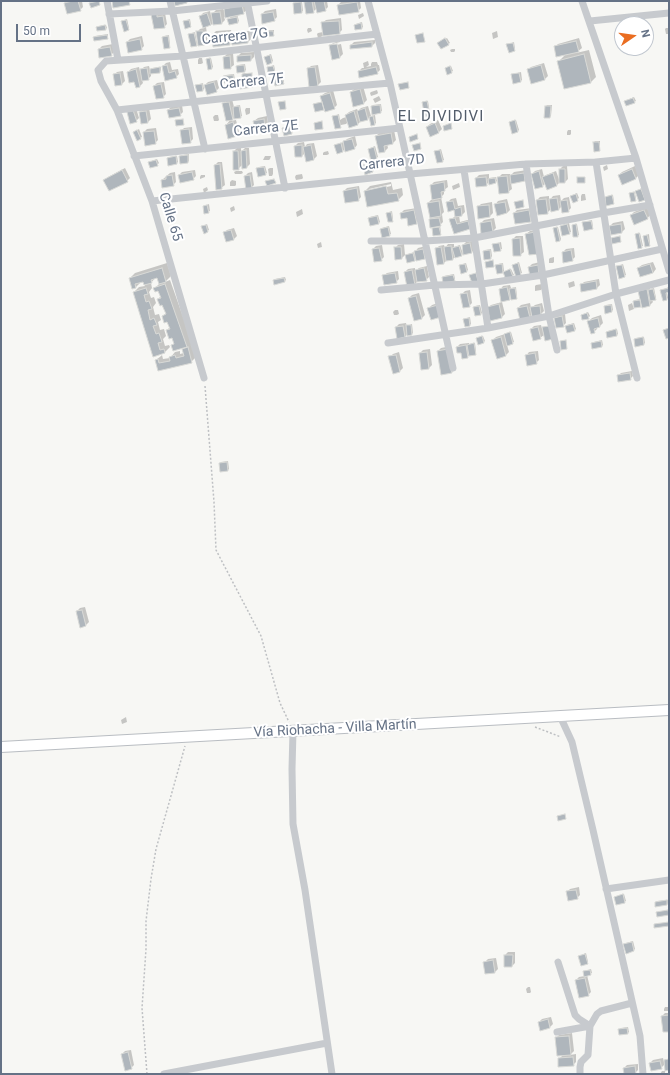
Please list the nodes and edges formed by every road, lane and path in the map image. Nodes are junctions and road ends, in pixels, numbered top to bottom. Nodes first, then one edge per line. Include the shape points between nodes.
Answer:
1 (106, 1) edge
2 (170, 1) edge
3 (267, 1) edge
4 (368, 1) edge
5 (582, 1) edge
6 (248, 2) edge
7 (172, 11) junction
8 (109, 14) junction
9 (669, 14) edge
10 (590, 21) junction
11 (378, 34) junction
12 (257, 48) junction
13 (183, 56) junction
14 (118, 60) junction
15 (98, 70) joint
16 (390, 83) junction
17 (266, 94) junction
18 (194, 101) junction
19 (117, 110) junction
20 (400, 128) junction
21 (275, 141) junction
22 (205, 148) junction
23 (134, 156) junction
24 (636, 158) junction
25 (596, 162) junction
26 (526, 164) junction
27 (464, 170) junction
28 (410, 174) junction
29 (285, 188) junction
30 (152, 201) junction
31 (650, 205) junction
32 (603, 213) junction
33 (536, 226) junction
34 (474, 238) junction
35 (370, 241) dead end
36 (425, 241) junction
37 (662, 249) junction
38 (611, 260) junction
39 (669, 271) edge
40 (543, 275) junction
41 (669, 280) edge
42 (482, 284) junction
43 (435, 285) junction
44 (382, 290) dead end
45 (616, 294) junction
46 (549, 316) junction
47 (488, 328) junction
48 (446, 334) junction
49 (388, 343) dead end
50 (557, 350) dead end
51 (453, 368) dead end
52 (204, 378) joint
53 (637, 378) dead end
54 (669, 710) edge
55 (560, 716) junction
56 (532, 726) dead end
57 (293, 731) junction
58 (188, 737) junction
59 (572, 742) junction
60 (1, 747) edge
61 (669, 880) edge
62 (606, 890) junction
63 (558, 962) dead end
64 (632, 1004) junction
65 (590, 1026) junction
66 (557, 1032) dead end
67 (327, 1043) junction
68 (147, 1074) edge
69 (164, 1074) edge
70 (332, 1074) edge
71 (580, 1074) edge
72 (643, 1074) edge

1 - 8 street
2 - 7 street
3 - 6 street
4 - 11 street
5 - 10 street
6 - 7 street
6 - 12 street
7 - 8 street
7 - 13 street
8 - 14 street
9 - 10 street
10 - 24 street
11 - 12 street, Carrera 7G
11 - 16 street
12 - 13 street, Carrera 7G
12 - 17 street
13 - 14 street, Carrera 7G
13 - 18 street
14 - 15 street, Carrera 7G via 106,62
15 - 19 street, Calle 65 via 101,81
16 - 17 street, Carrera 7F
16 - 20 street
17 - 18 street, Carrera 7F
17 - 21 street
18 - 19 street, Carrera 7F
18 - 22 street
19 - 23 street, Calle 65
20 - 21 street, Carrera 7E
20 - 28 street
21 - 22 street, Carrera 7E
21 - 29 street
22 - 23 street, Carrera 7E
23 - 30 street, Calle 65
24 - 25 street, Carrera 7D
24 - 31 street
25 - 26 street, Carrera 7D
25 - 32 street
26 - 27 street, Carrera 7D
26 - 33 street
27 - 28 street, Carrera 7D
27 - 34 street
28 - 29 street, Carrera 7D
28 - 36 street
29 - 30 street, Carrera 7D
30 - 52 street, Calle 65
31 - 32 street
31 - 37 street
32 - 33 street
32 - 38 street
33 - 34 street
33 - 40 street
34 - 36 street
34 - 42 street
35 - 36 street
36 - 43 street
37 - 38 street
37 - 39 street
38 - 40 street
38 - 45 street
40 - 42 street
40 - 46 street
41 - 45 street
42 - 43 street
42 - 47 street
43 - 44 street
43 - 48 street
45 - 46 street
45 - 53 street
46 - 47 street
46 - 50 street
47 - 48 street
48 - 49 street
48 - 51 street
52 - 57 path via 216,550 261,636 280,703
54 - 55 main road, Vía Riohacha - Villa Martín
55 - 57 main road, Vía Riohacha - Villa Martín
55 - 59 street
56 - 59 path
57 - 58 main road, Vía Riohacha - Villa Martín
57 - 67 street via 293,824
58 - 60 main road, Vía Riohacha - Villa Martín
58 - 68 path via 156,849 151,879 146,921 142,1008
59 - 62 street
61 - 62 street
62 - 64 street
63 - 65 street via 575,1015
64 - 65 street via 601,1011
64 - 72 street via 640,1036
65 - 66 street
65 - 71 street via 588,1055 581,1062
67 - 69 street
67 - 70 street

